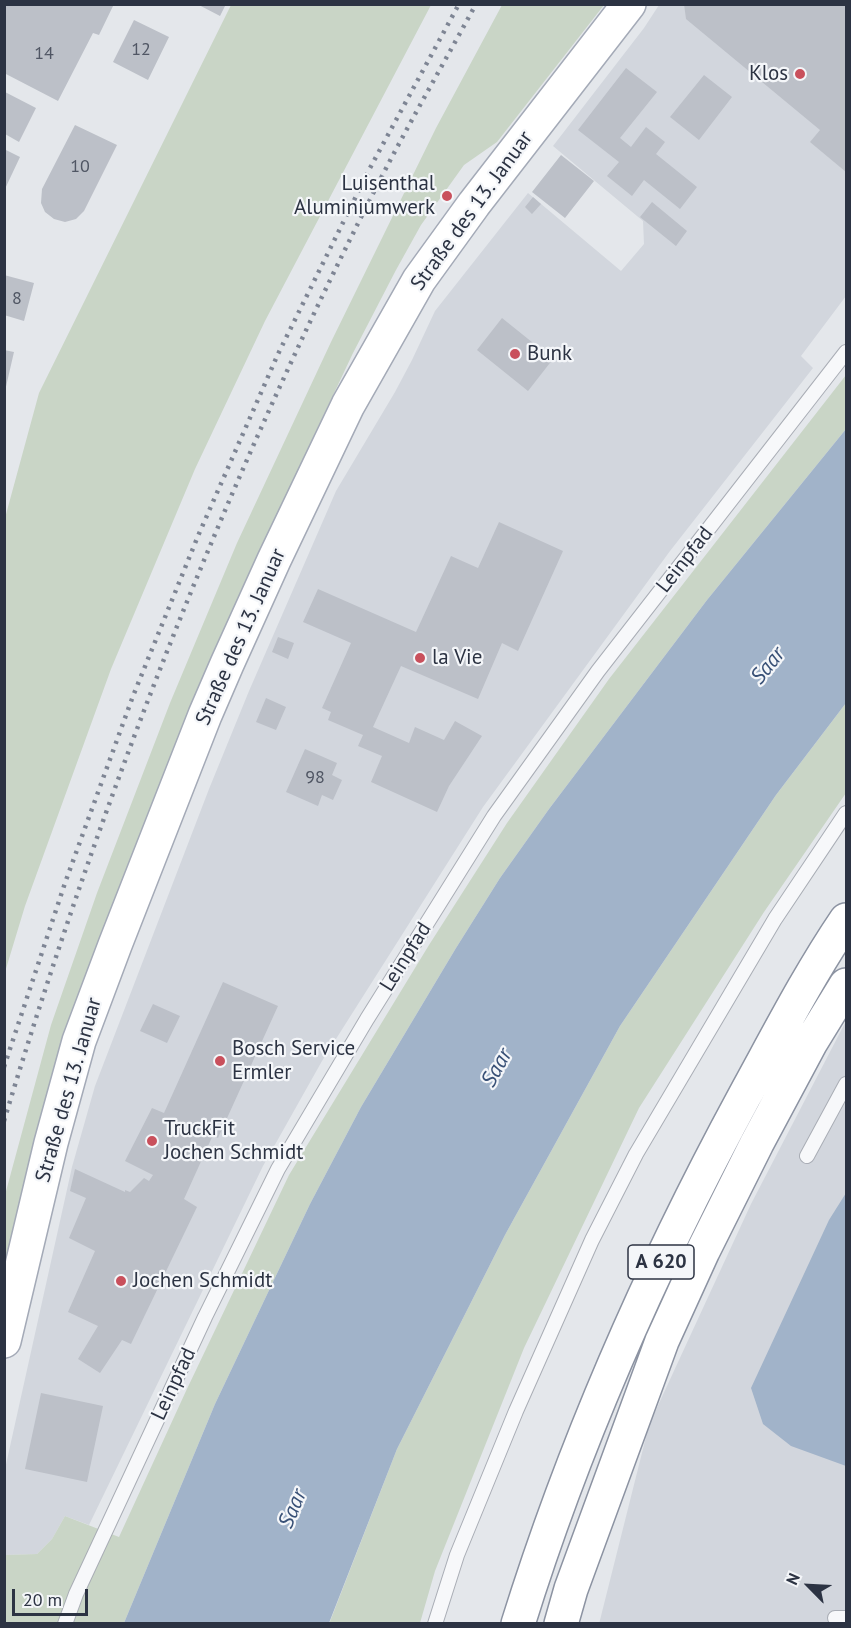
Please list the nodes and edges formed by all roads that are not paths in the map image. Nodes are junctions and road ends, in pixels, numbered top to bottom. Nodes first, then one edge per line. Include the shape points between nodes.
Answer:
1 (629, 4) edge
2 (846, 352) edge
3 (846, 813) edge
4 (846, 920) edge
5 (846, 985) edge
6 (846, 1084) edge
7 (807, 1156) dead end
8 (4, 1341) edge
9 (65, 1623) edge
10 (435, 1623) edge
11 (518, 1623) edge
12 (561, 1623) edge

1 - 8 main road, Straße des 13. Januar via 419,280 348,405 274,560 205,716 79,1041
2 - 9 lane, Leinpfad via 598,671 494,816 367,1019 278,1169 205,1317
3 - 10 lane via 775,919 636,1154 592,1240 516,1411 457,1555
4 - 11 main road, A 620 via 787,1017 668,1246 582,1444
5 - 12 main road, A 620 via 757,1143 662,1341
6 - 7 lane

